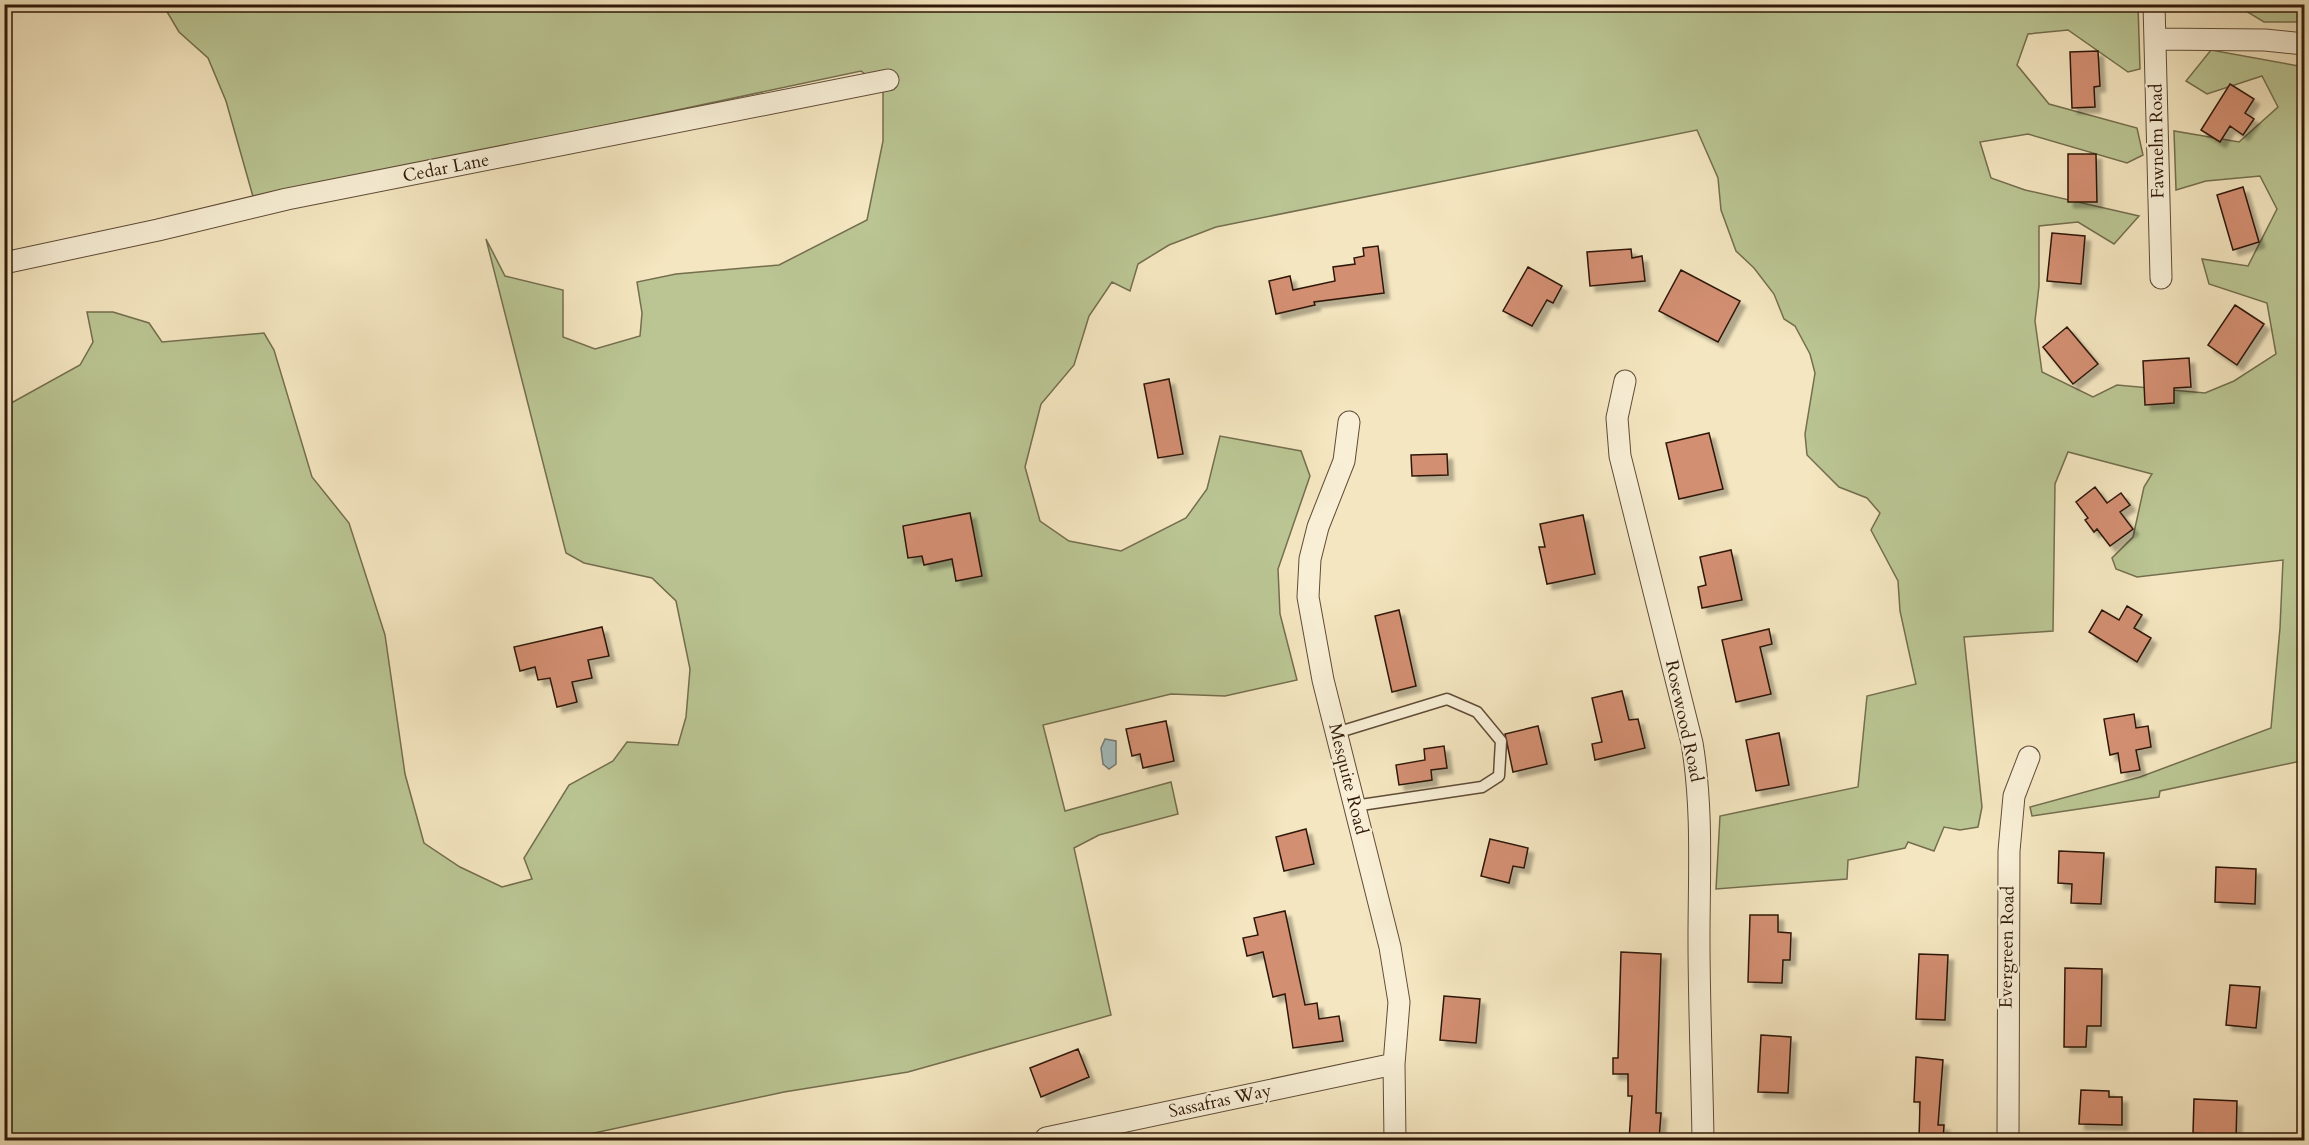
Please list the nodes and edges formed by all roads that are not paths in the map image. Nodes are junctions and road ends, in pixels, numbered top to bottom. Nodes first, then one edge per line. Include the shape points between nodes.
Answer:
1 (2154, 4) edge
2 (2155, 39) junction
3 (2304, 44) edge
4 (888, 80) dead end
5 (4, 263) edge
6 (2161, 278) dead end
7 (1625, 381) dead end
8 (1349, 422) dead end
9 (1336, 733) junction
10 (2029, 757) dead end
11 (1354, 806) junction
12 (1394, 1064) junction
13 (1046, 1138) dead end
14 (1395, 1140) edge
15 (1703, 1140) edge
16 (2008, 1140) edge

1 - 2 street, Fawnelm Road
2 - 3 street
2 - 6 street, Fawnelm Road
4 - 5 street, Cedar Lane via 287,198
7 - 15 street, Rosewood Road via 1617,418 1620,456 1698,778
8 - 9 street, Mesquite Road via 1344,461 1310,559 1308,597 1313,639
9 - 11 street, Mesquite Road
9 - 11 lane via 1447,699 1477,712 1501,741 1499,776 1482,787
10 - 16 street, Evergreen Road via 2013,796 2009,851
11 - 12 street, Mesquite Road via 1390,947 1399,1002
12 - 13 street, Sassafras Way
12 - 14 street, Mesquite Road

